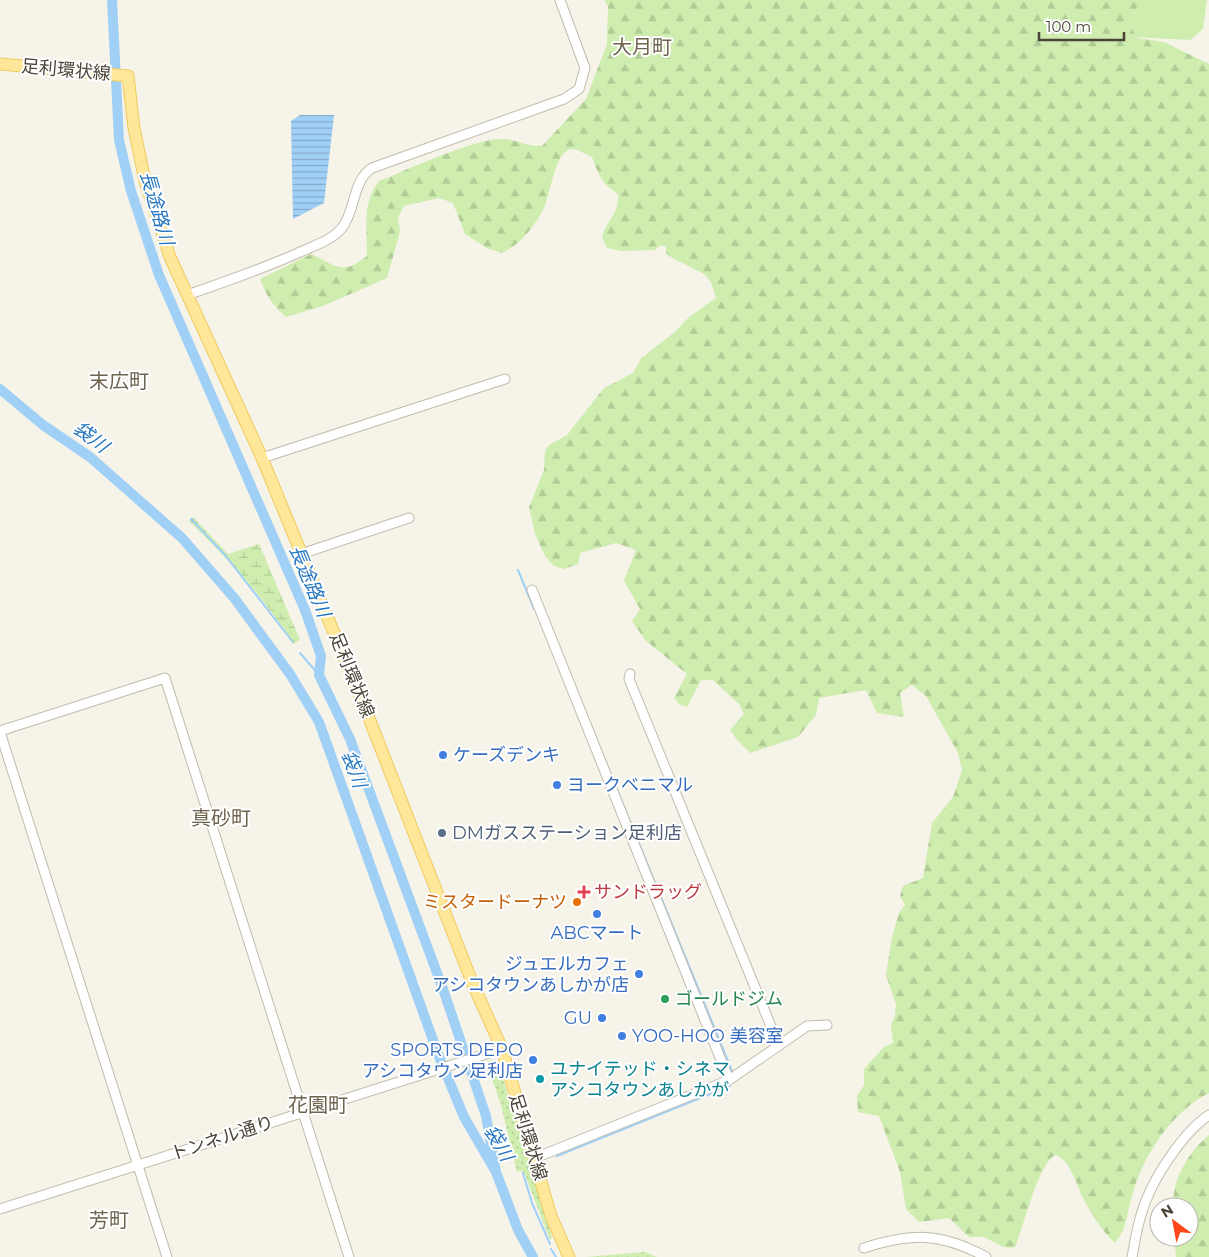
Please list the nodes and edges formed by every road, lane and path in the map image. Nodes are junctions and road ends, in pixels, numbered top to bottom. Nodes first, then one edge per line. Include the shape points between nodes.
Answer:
1 (560, 0) edge
2 (0, 64) edge
3 (187, 295) junction
4 (505, 379) dead end
5 (262, 458) junction
6 (409, 518) dead end
7 (301, 554) junction
8 (532, 590) dead end
9 (630, 674) dead end
10 (0, 731) edge
11 (827, 1025) dead end
12 (778, 1046) junction
13 (502, 1049) junction
14 (729, 1080) junction
15 (303, 1112) junction
16 (1209, 1114) edge
17 (535, 1158) junction
18 (138, 1165) junction
19 (0, 1209) edge
20 (864, 1248) dead end
21 (167, 1257) edge
22 (349, 1257) edge
23 (569, 1257) edge
24 (986, 1257) edge
25 (1132, 1257) edge

1 - 3 street via 585,68 579,89 564,99 372,168 361,178 349,218 327,240 249,274
2 - 3 main road, 足利環状線 via 122,74 128,78 136,140 154,211
3 - 5 main road, 足利環状線
4 - 5 street
5 - 7 main road, 足利環状線
6 - 7 street
7 - 13 main road, 足利環状線 via 472,982
8 - 14 street
9 - 12 street via 630,681
10 - 15 street via 165,678
10 - 18 street
11 - 12 street via 807,1026
12 - 14 street
13 - 15 street, トンネル通り
13 - 17 main road, 足利環状線
14 - 17 street
15 - 18 street, トンネル通り
15 - 22 street
16 - 25 street via 1187,1135 1158,1178 1142,1211
17 - 23 main road, 足利環状線 via 556,1229
18 - 19 street, トンネル通り
18 - 21 street
20 - 24 street via 897,1238 920,1236 966,1246

